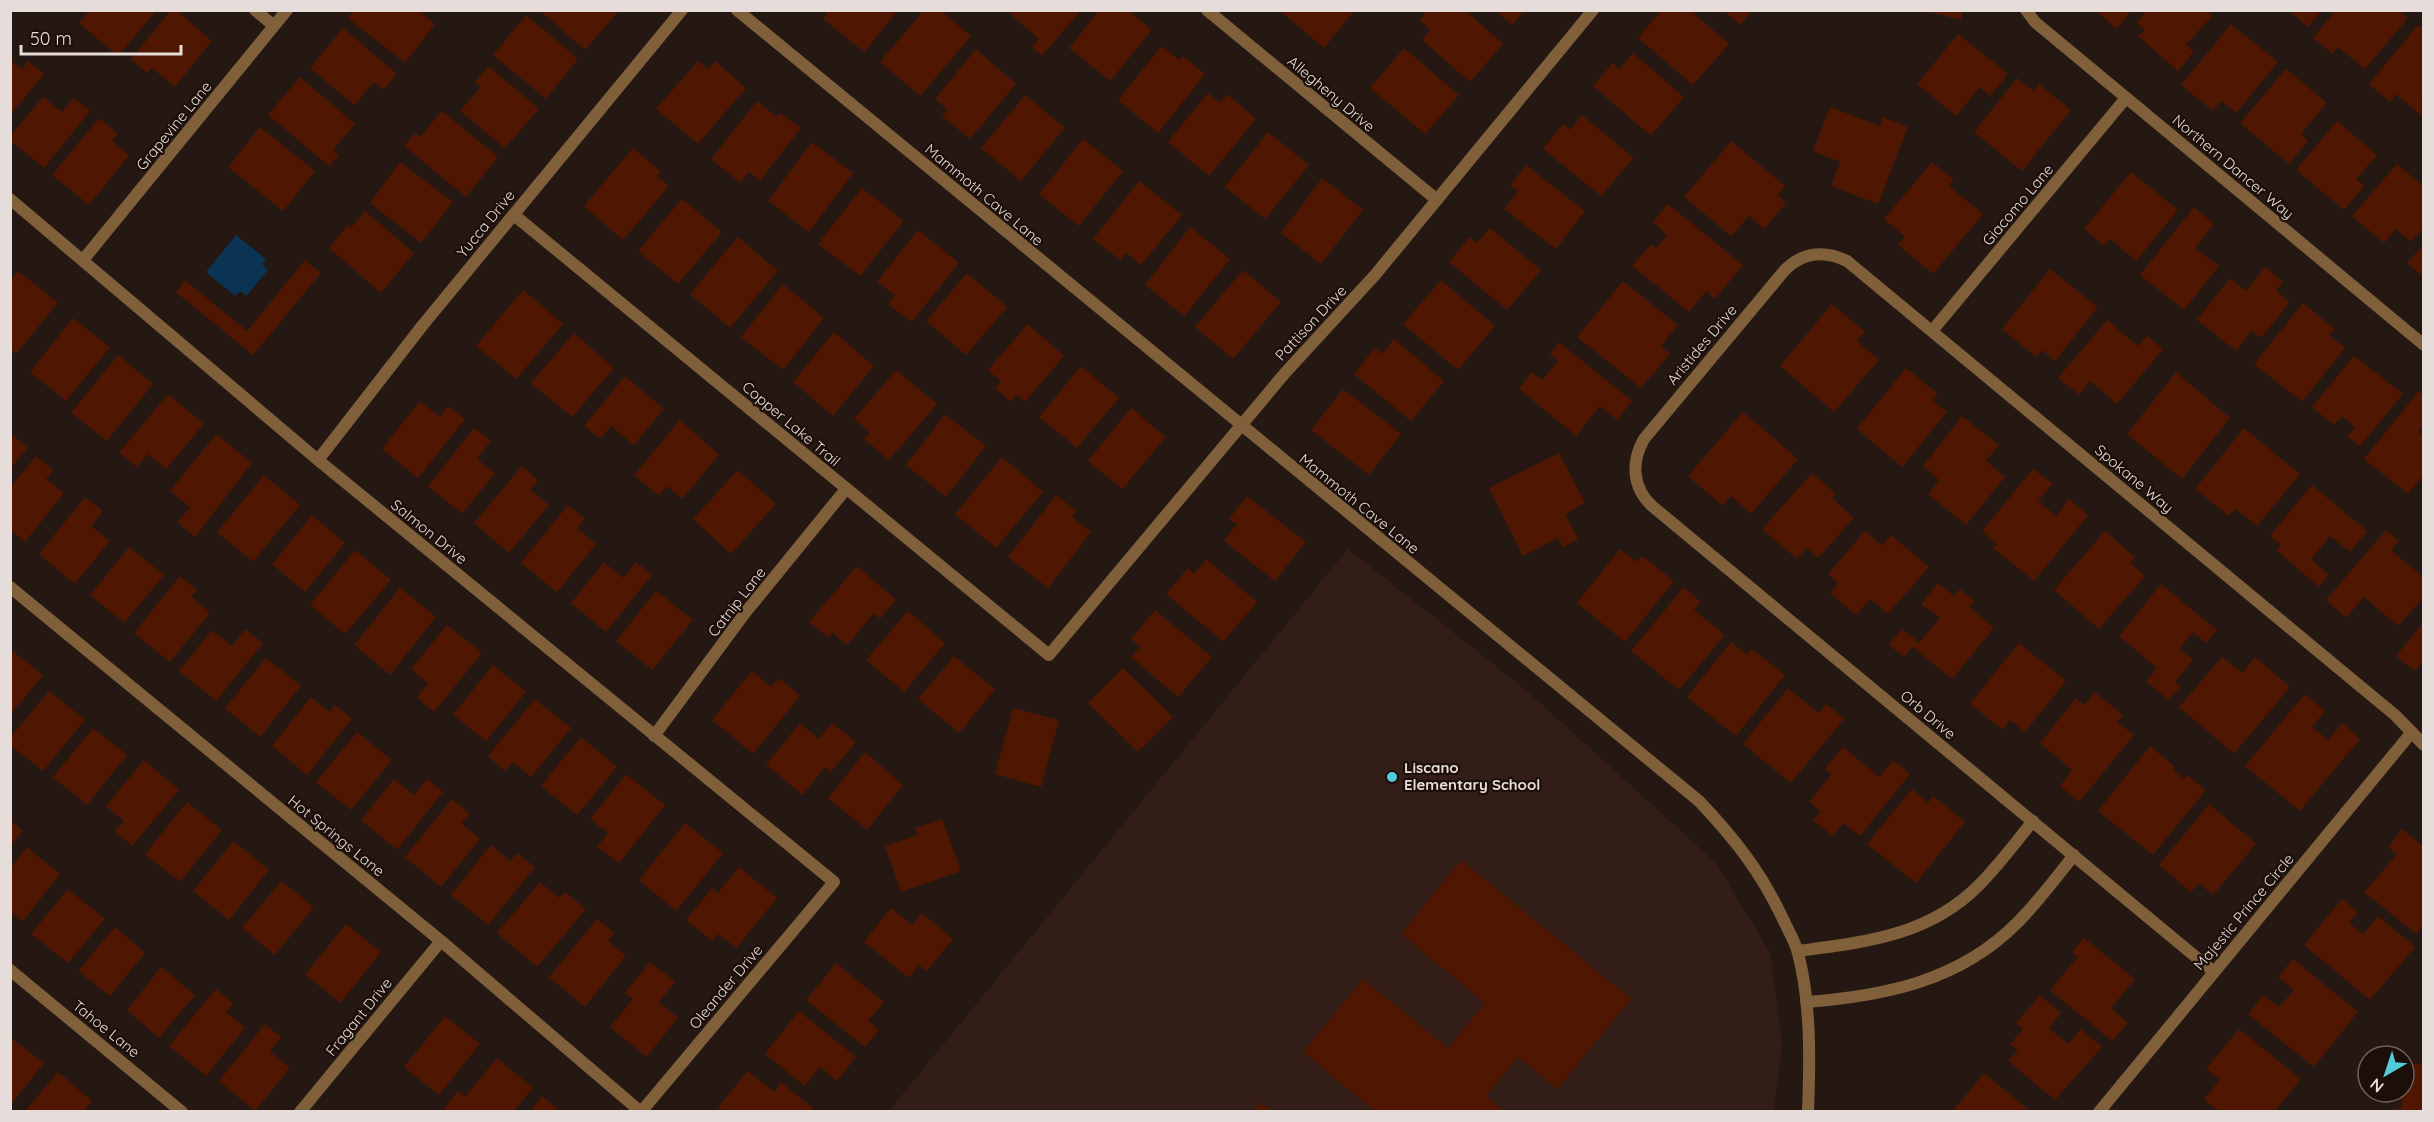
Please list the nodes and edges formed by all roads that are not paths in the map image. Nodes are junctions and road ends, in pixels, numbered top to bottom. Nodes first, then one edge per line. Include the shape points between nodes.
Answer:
1 (255, 10) edge
2 (286, 10) edge
3 (682, 10) edge
4 (737, 10) edge
5 (1207, 10) edge
6 (1593, 10) edge
7 (2026, 10) edge
8 (274, 26) junction
9 (2126, 98) junction
10 (10, 199) edge
11 (1437, 200) junction
12 (514, 215) junction
13 (1815, 254) joint
14 (83, 260) junction
15 (1932, 331) junction
16 (2424, 345) edge
17 (1241, 426) junction
18 (318, 460) junction
19 (1635, 473) joint
20 (846, 489) junction
21 (10, 587) edge
22 (1049, 655) joint
23 (2412, 732) junction
24 (654, 736) junction
25 (2424, 745) edge
26 (2033, 821) junction
27 (2074, 855) junction
28 (834, 882) joint
29 (441, 941) junction
30 (1798, 951) junction
31 (10, 970) edge
32 (2214, 972) junction
33 (1806, 1002) junction
34 (182, 1112) edge
35 (300, 1112) edge
36 (641, 1112) edge
37 (1808, 1112) edge
38 (2099, 1112) edge

1 - 8 street
2 - 8 street, Grapevine Lane
3 - 12 street, Yucca Drive
4 - 17 street, Mammoth Cave Lane
5 - 11 street, Allegheny Drive
6 - 11 street, Pattison Drive
7 - 9 street, Northern Dancer Way via 2035,22
8 - 14 street, Grapevine Lane
9 - 15 street, Giacomo Lane
9 - 16 street, Northern Dancer Way
10 - 14 street, Salmon Drive
11 - 17 street, Pattison Drive
12 - 18 street, Yucca Drive
12 - 20 street, Copper Lake Trail
13 - 15 street, Spokane Way via 1847,261
13 - 19 street, Aristides Drive via 1797,260 1784,271 1644,439 1636,455
14 - 18 street, Salmon Drive
15 - 23 street, Spokane Way
17 - 22 street, Pattison Drive
17 - 30 street, Mammoth Cave Lane via 1699,801 1737,842 1768,888
18 - 24 street, Salmon Drive
19 - 26 street, Orb Drive via 1641,492 1652,506
20 - 22 street, Copper Lake Trail
20 - 24 street, Catnip Lane via 745,613
21 - 29 street, Hot Springs Lane
23 - 25 street, Spokane Way
23 - 32 street, Majestic Prince Circle
24 - 28 street, Salmon Drive
26 - 27 street, Orb Drive
26 - 30 street via 1978,886 1927,923 1886,938
27 - 32 street, Orb Drive
27 - 33 street via 2018,922 1991,946 1949,972 1883,993
28 - 36 street, Oleander Drive
29 - 35 street, Fragant Drive
29 - 36 street, Hot Springs Lane
30 - 33 street, Mammoth Cave Lane
31 - 34 street, Tahoe Lane
32 - 38 street, Majestic Prince Circle
33 - 37 street, Mammoth Cave Lane

